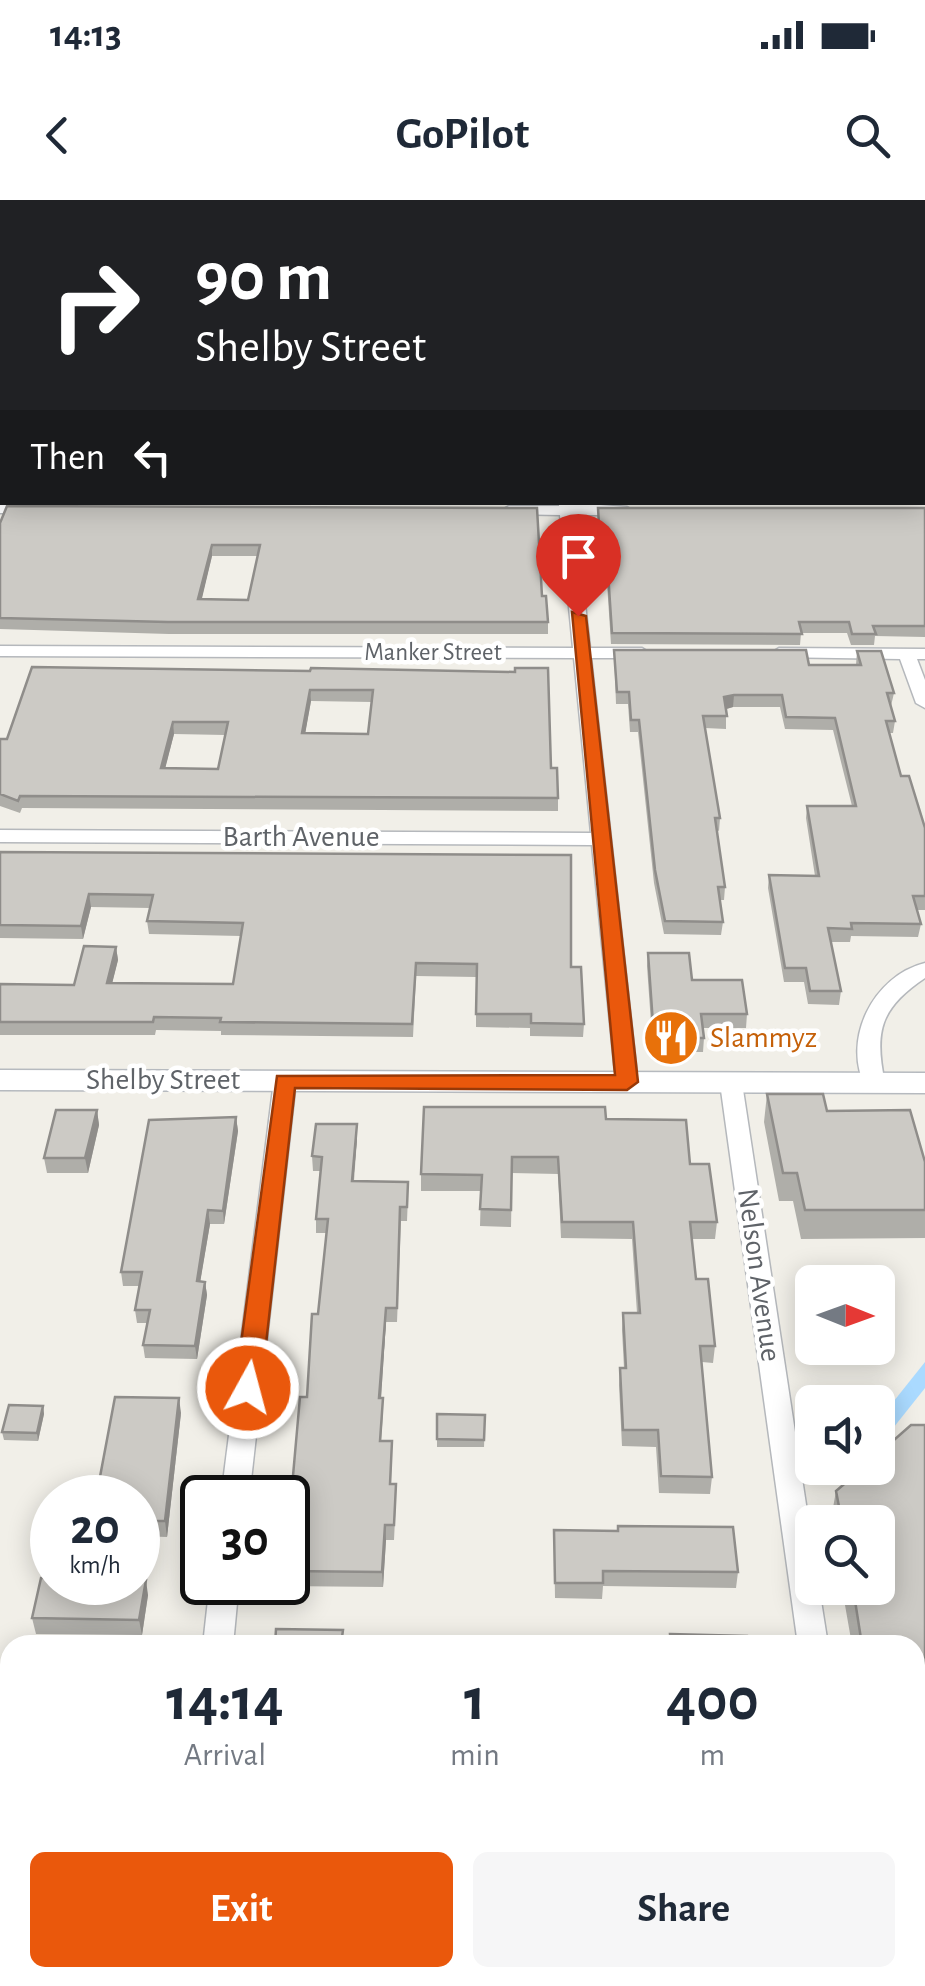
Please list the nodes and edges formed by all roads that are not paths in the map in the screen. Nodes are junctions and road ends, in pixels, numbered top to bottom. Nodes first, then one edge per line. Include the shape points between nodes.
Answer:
1 (566, 506) edge
2 (0, 509) edge
3 (58, 509) edge
4 (488, 510) edge
5 (646, 510) edge
6 (0, 651) edge
7 (582, 653) junction
8 (658, 653) edge
9 (754, 653) edge
10 (916, 654) edge
11 (925, 702) edge
12 (0, 836) edge
13 (601, 838) junction
14 (925, 968) edge
15 (0, 1080) edge
16 (285, 1081) junction
17 (627, 1082) junction
18 (730, 1083) junction
19 (900, 1083) edge
20 (238, 1475) edge
21 (222, 1605) edge
22 (219, 1635) edge
23 (812, 1635) edge

1 - 4 street
1 - 5 street
1 - 7 street
2 - 3 street
6 - 7 street, Manker Street
7 - 8 street, Manker Street
7 - 13 street
9 - 10 street
10 - 11 street
12 - 13 street, Barth Avenue
13 - 17 street
14 - 19 street via 891,992 866,1038
15 - 16 main road, Shelby Street
16 - 17 main road, Shelby Street
16 - 20 street
17 - 18 main road, Shelby Street
18 - 19 main road, Shelby Street
18 - 23 street, Nelson Avenue
21 - 22 street

